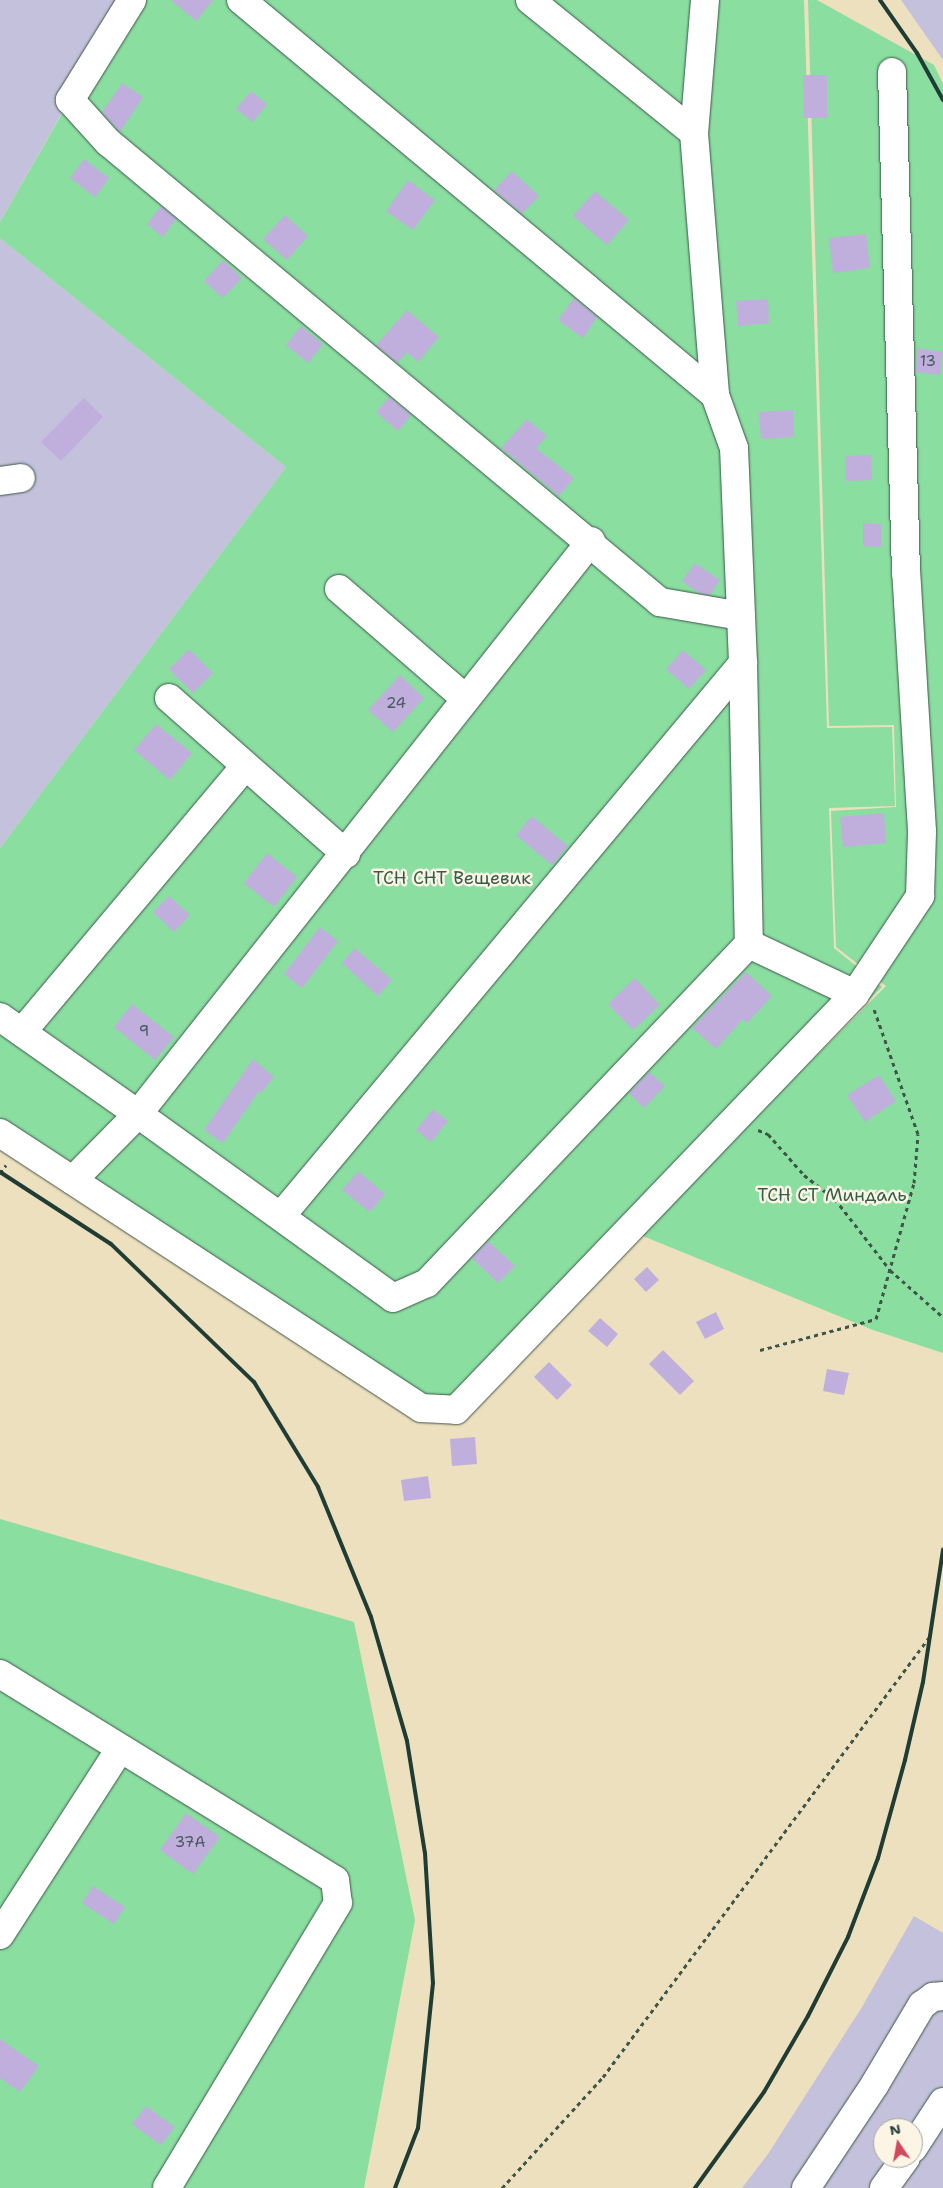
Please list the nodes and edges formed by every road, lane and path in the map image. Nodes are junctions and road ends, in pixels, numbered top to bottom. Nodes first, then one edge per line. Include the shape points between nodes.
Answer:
1 (132, 0) edge
2 (241, 0) edge
3 (530, 0) edge
4 (705, 0) edge
5 (892, 72) dead end
6 (694, 133) junction
7 (715, 395) junction
8 (591, 541) junction
9 (339, 589) dead end
10 (741, 616) junction
11 (743, 663) junction
12 (170, 698) dead end
13 (465, 698) junction
14 (244, 767) junction
15 (346, 854) junction
16 (749, 944) junction
17 (860, 988) junction
18 (11, 1025) edge
19 (138, 1114) junction
20 (734, 1120) junction
21 (0, 1133) edge
22 (73, 1180) junction
23 (281, 1216) junction
24 (890, 1270) junction
25 (943, 1317) edge
26 (760, 1350) dead end
27 (930, 1636) dead end
28 (0, 1674) edge
29 (120, 1749) junction
30 (0, 1935) edge
31 (938, 1996) edge
32 (943, 2102) edge
33 (923, 2133) edge
34 (899, 2168) edge
35 (167, 2188) edge
36 (502, 2188) edge
37 (806, 2188) edge
38 (884, 2188) edge

1 - 8 street via 70,100 108,142
2 - 7 street
3 - 6 street
4 - 6 street
5 - 17 street via 906,573 922,841 920,896
6 - 7 street
7 - 10 street via 734,448
8 - 10 street via 660,602
8 - 13 street
9 - 13 street
10 - 11 street
11 - 16 street
11 - 23 street
12 - 14 street
13 - 15 street
14 - 15 street
14 - 18 street
15 - 19 street
16 - 17 street
16 - 23 street via 427,1283 393,1298
17 - 20 street
17 - 24 path via 918,1134 914,1183
18 - 19 street
19 - 22 street
19 - 23 street
20 - 22 street via 456,1410 421,1408
20 - 24 path via 768,1134 804,1175 835,1199
21 - 22 street
24 - 25 path
24 - 26 path via 876,1319
27 - 36 path via 603,2076
28 - 29 street
29 - 30 street
29 - 35 street via 335,1880 338,1903
31 - 37 street via 922,2005 875,2084
32 - 33 street
34 - 38 street

